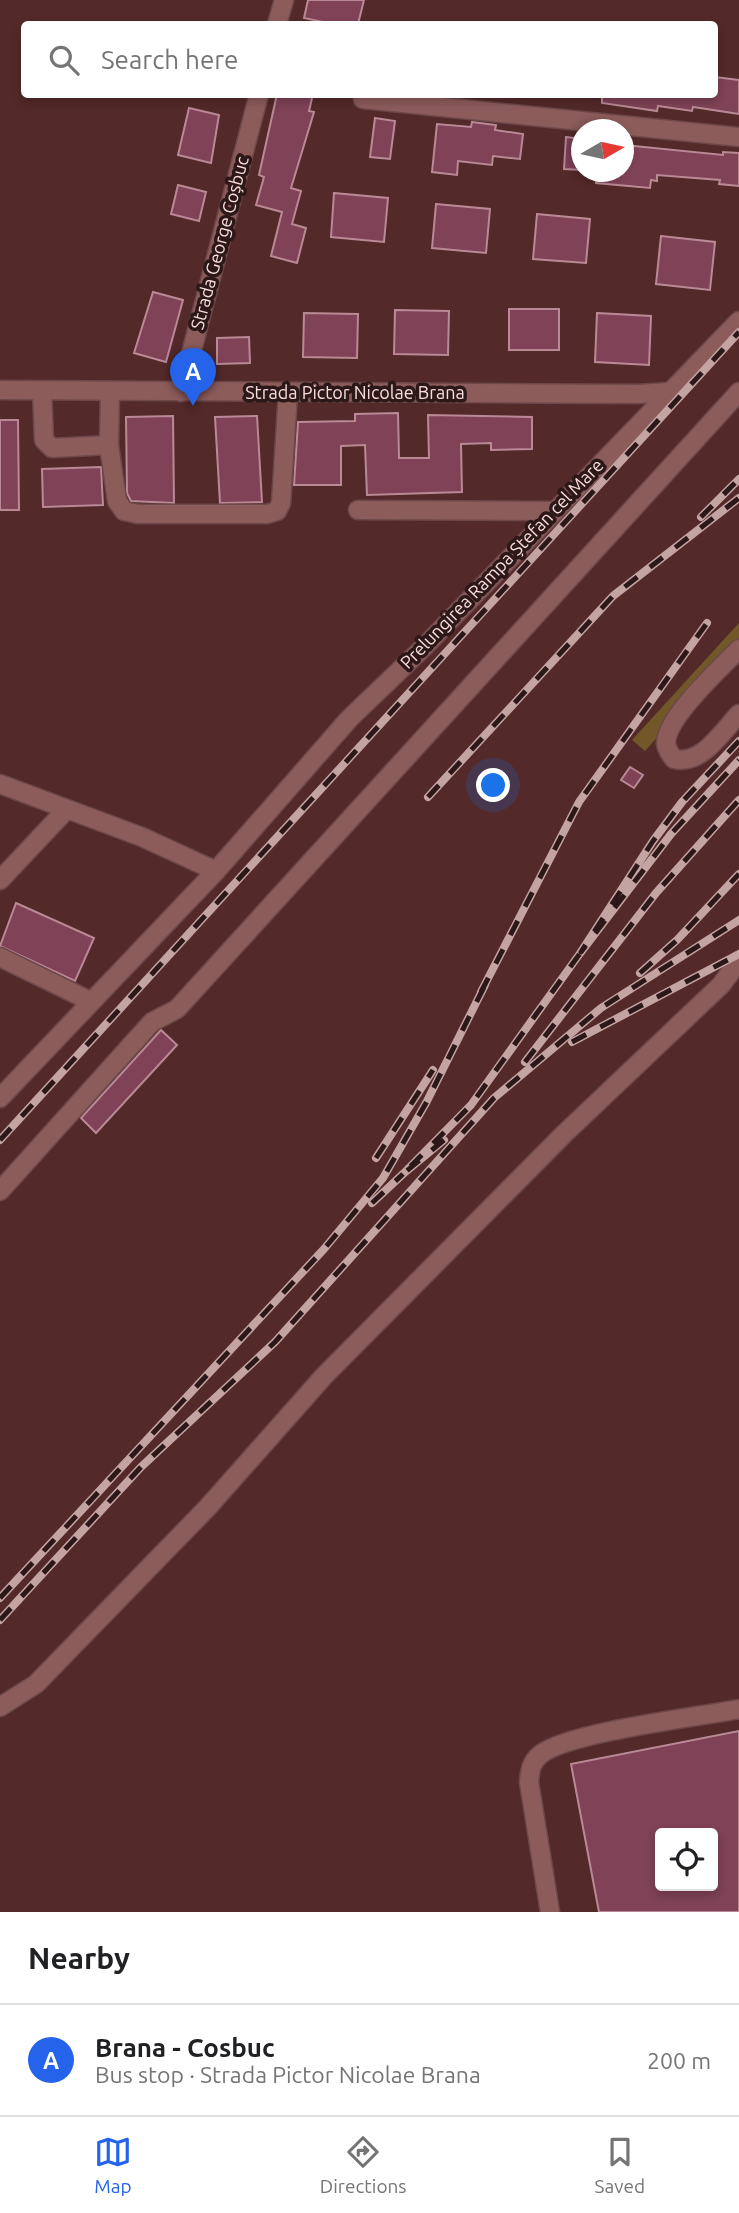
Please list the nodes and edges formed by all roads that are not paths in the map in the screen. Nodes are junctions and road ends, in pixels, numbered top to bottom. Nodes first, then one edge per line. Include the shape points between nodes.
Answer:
1 (284, 0) edge
2 (278, 21) edge
3 (258, 98) edge
4 (363, 99) dead end
5 (739, 137) edge
6 (739, 321) edge
7 (0, 390) edge
8 (42, 391) junction
9 (110, 391) junction
10 (669, 391) junction
11 (181, 392) junction
12 (739, 392) edge
13 (288, 393) junction
14 (109, 444) junction
15 (358, 510) dead end
16 (554, 510) junction
17 (739, 649) edge
18 (739, 714) edge
19 (0, 784) edge
20 (66, 810) junction
21 (216, 871) junction
22 (0, 880) edge
23 (0, 957) edge
24 (739, 961) edge
25 (90, 1001) junction
26 (0, 1098) edge
27 (0, 1191) edge
28 (0, 1707) edge
29 (739, 1709) edge
30 (550, 1912) edge

1 - 2 street
3 - 11 street, Strada George Coșbuc
4 - 5 street
6 - 10 street, Prelungirea Rampa Ștefan cel Mare via 681,385
7 - 8 street, Strada Pictor Nicolae Brana
8 - 9 street, Strada Pictor Nicolae Brana
8 - 14 street via 47,445
9 - 11 street, Strada Pictor Nicolae Brana
9 - 14 street
10 - 13 street, Strada Pictor Nicolae Brana
10 - 16 street, Prelungirea Rampa Ștefan cel Mare
11 - 13 street, Strada Pictor Nicolae Brana
12 - 27 street via 177,1009 152,1022
13 - 14 street via 281,503 277,511 267,514 124,511 117,501
15 - 16 street
16 - 21 street, Prelungirea Rampa Ștefan cel Mare via 349,719
17 - 18 street via 677,717 666,741 667,750 674,758 695,758
19 - 20 street
20 - 21 street via 142,837
20 - 22 street
21 - 25 street, Prelungirea Rampa Ștefan cel Mare
23 - 25 street
24 - 28 street via 721,985 564,1134 324,1376 208,1507 45,1675
25 - 26 street, Prelungirea Rampa Ștefan cel Mare
29 - 30 street via 571,1741 539,1756 530,1766 529,1782

